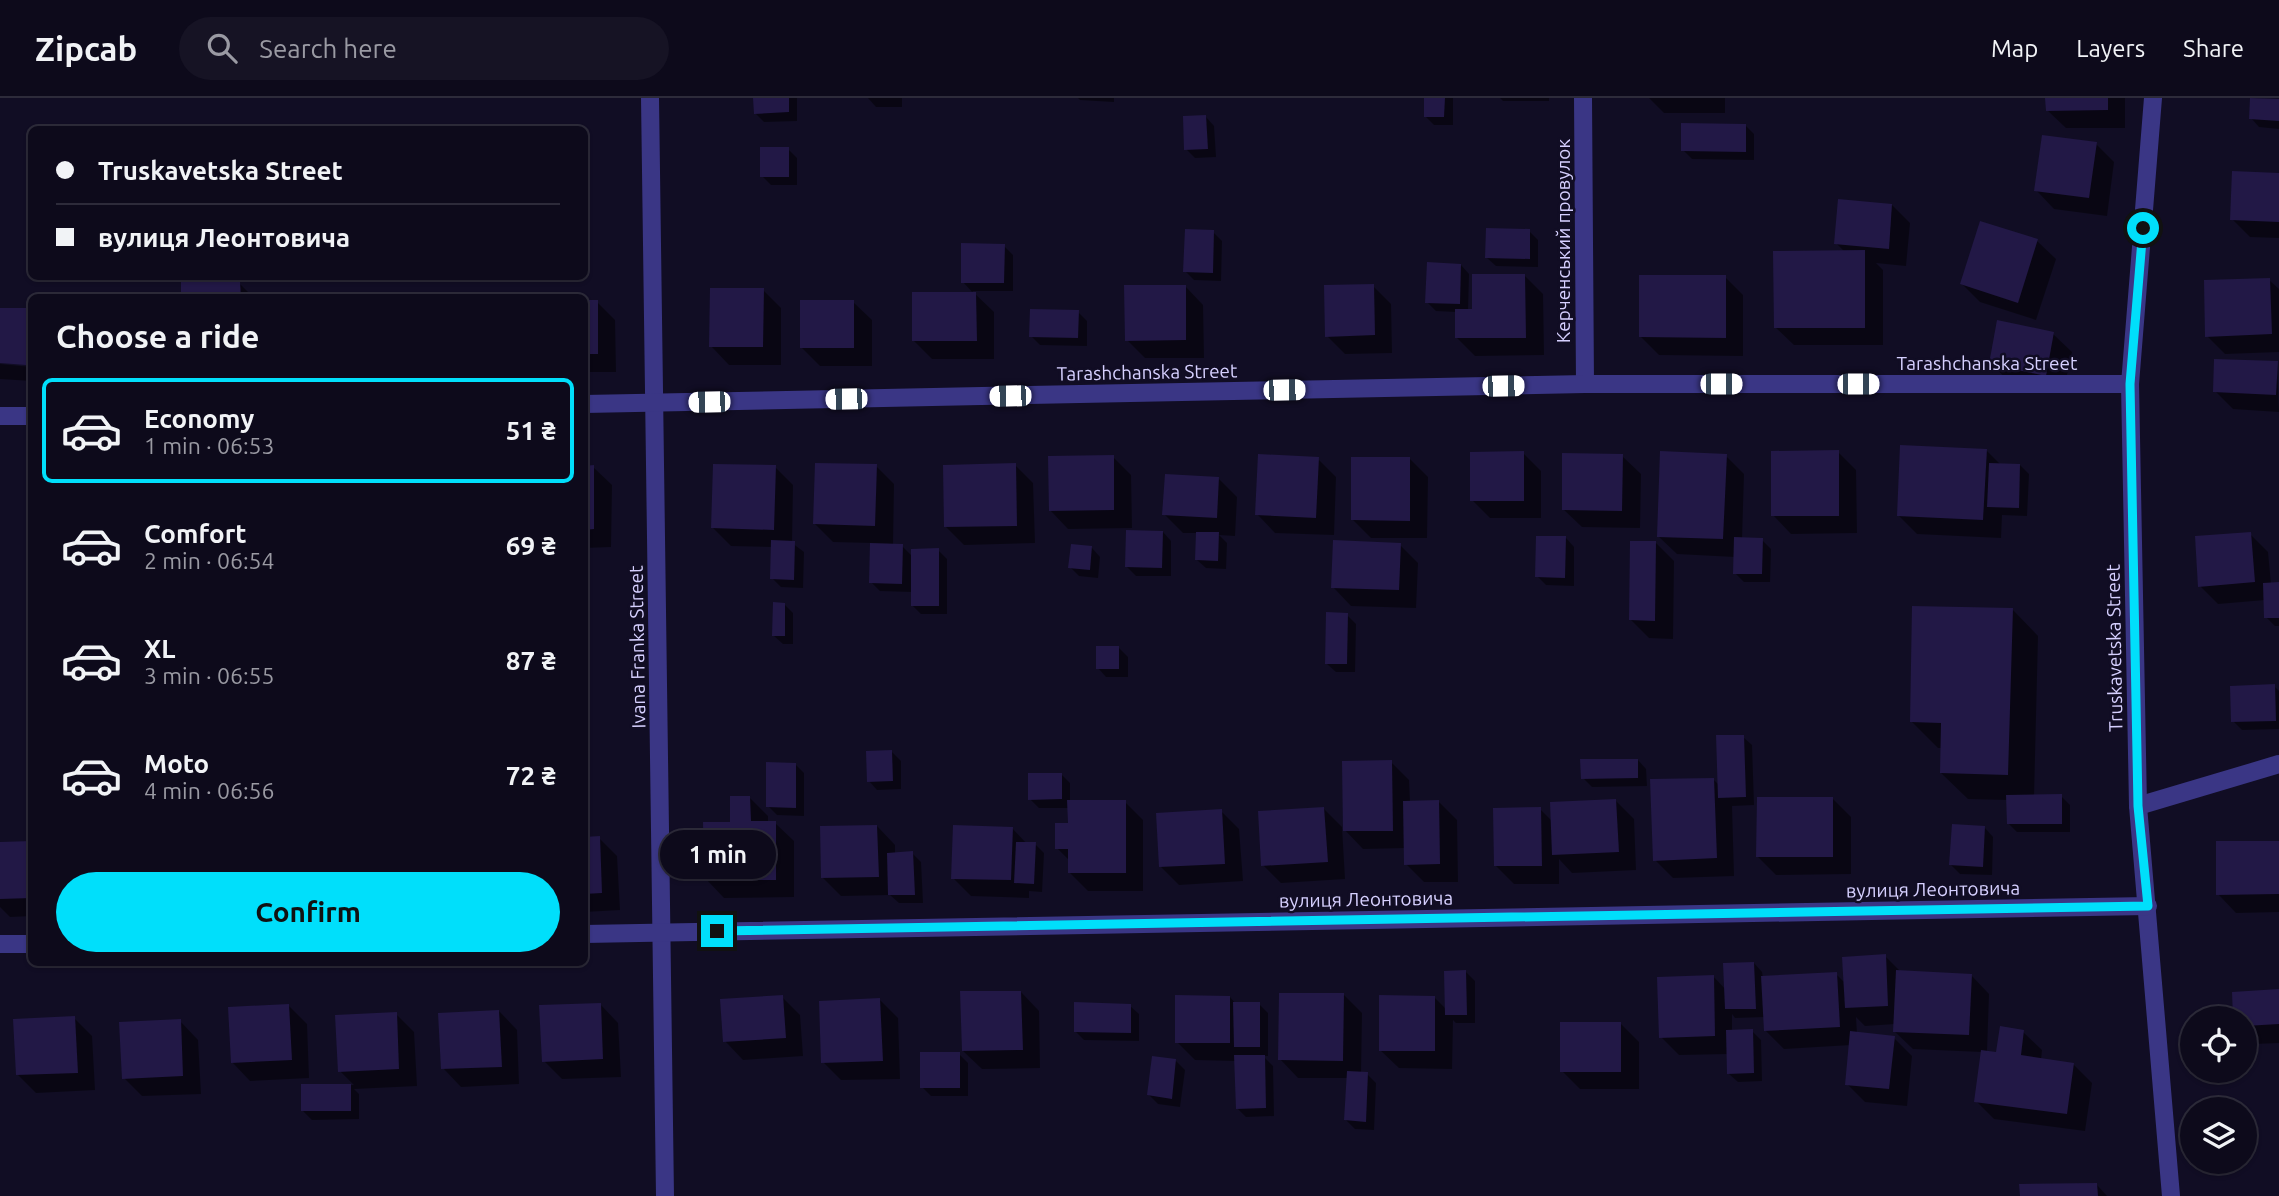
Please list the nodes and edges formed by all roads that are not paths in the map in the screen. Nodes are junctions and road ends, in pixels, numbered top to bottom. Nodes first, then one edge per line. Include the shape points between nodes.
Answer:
1 (650, 98) edge
2 (1583, 98) edge
3 (2154, 98) edge
4 (1585, 384) junction
5 (2130, 384) junction
6 (654, 403) junction
7 (588, 404) edge
8 (0, 416) edge
9 (28, 416) edge
10 (2279, 764) edge
11 (2138, 806) junction
12 (2148, 906) junction
13 (662, 932) junction
14 (588, 934) edge
15 (28, 943) edge
16 (0, 944) edge
17 (665, 1196) edge
18 (2171, 1196) edge

1 - 6 street, Ivana Franka Street
2 - 4 street, Керченський провулок
3 - 5 street, Truskavetska Street
4 - 5 street, Tarashchanska Street
4 - 6 street, Tarashchanska Street
5 - 11 street, Truskavetska Street
6 - 7 street, Tarashchanska Street
6 - 13 street, Ivana Franka Street
8 - 9 street
10 - 11 street
11 - 12 street, Truskavetska Street
12 - 13 street, вулиця Леонтовича
12 - 18 street, Truskavetska Street
13 - 14 street, вулиця Леонтовича
13 - 17 street, Ivana Franka Street
15 - 16 street

